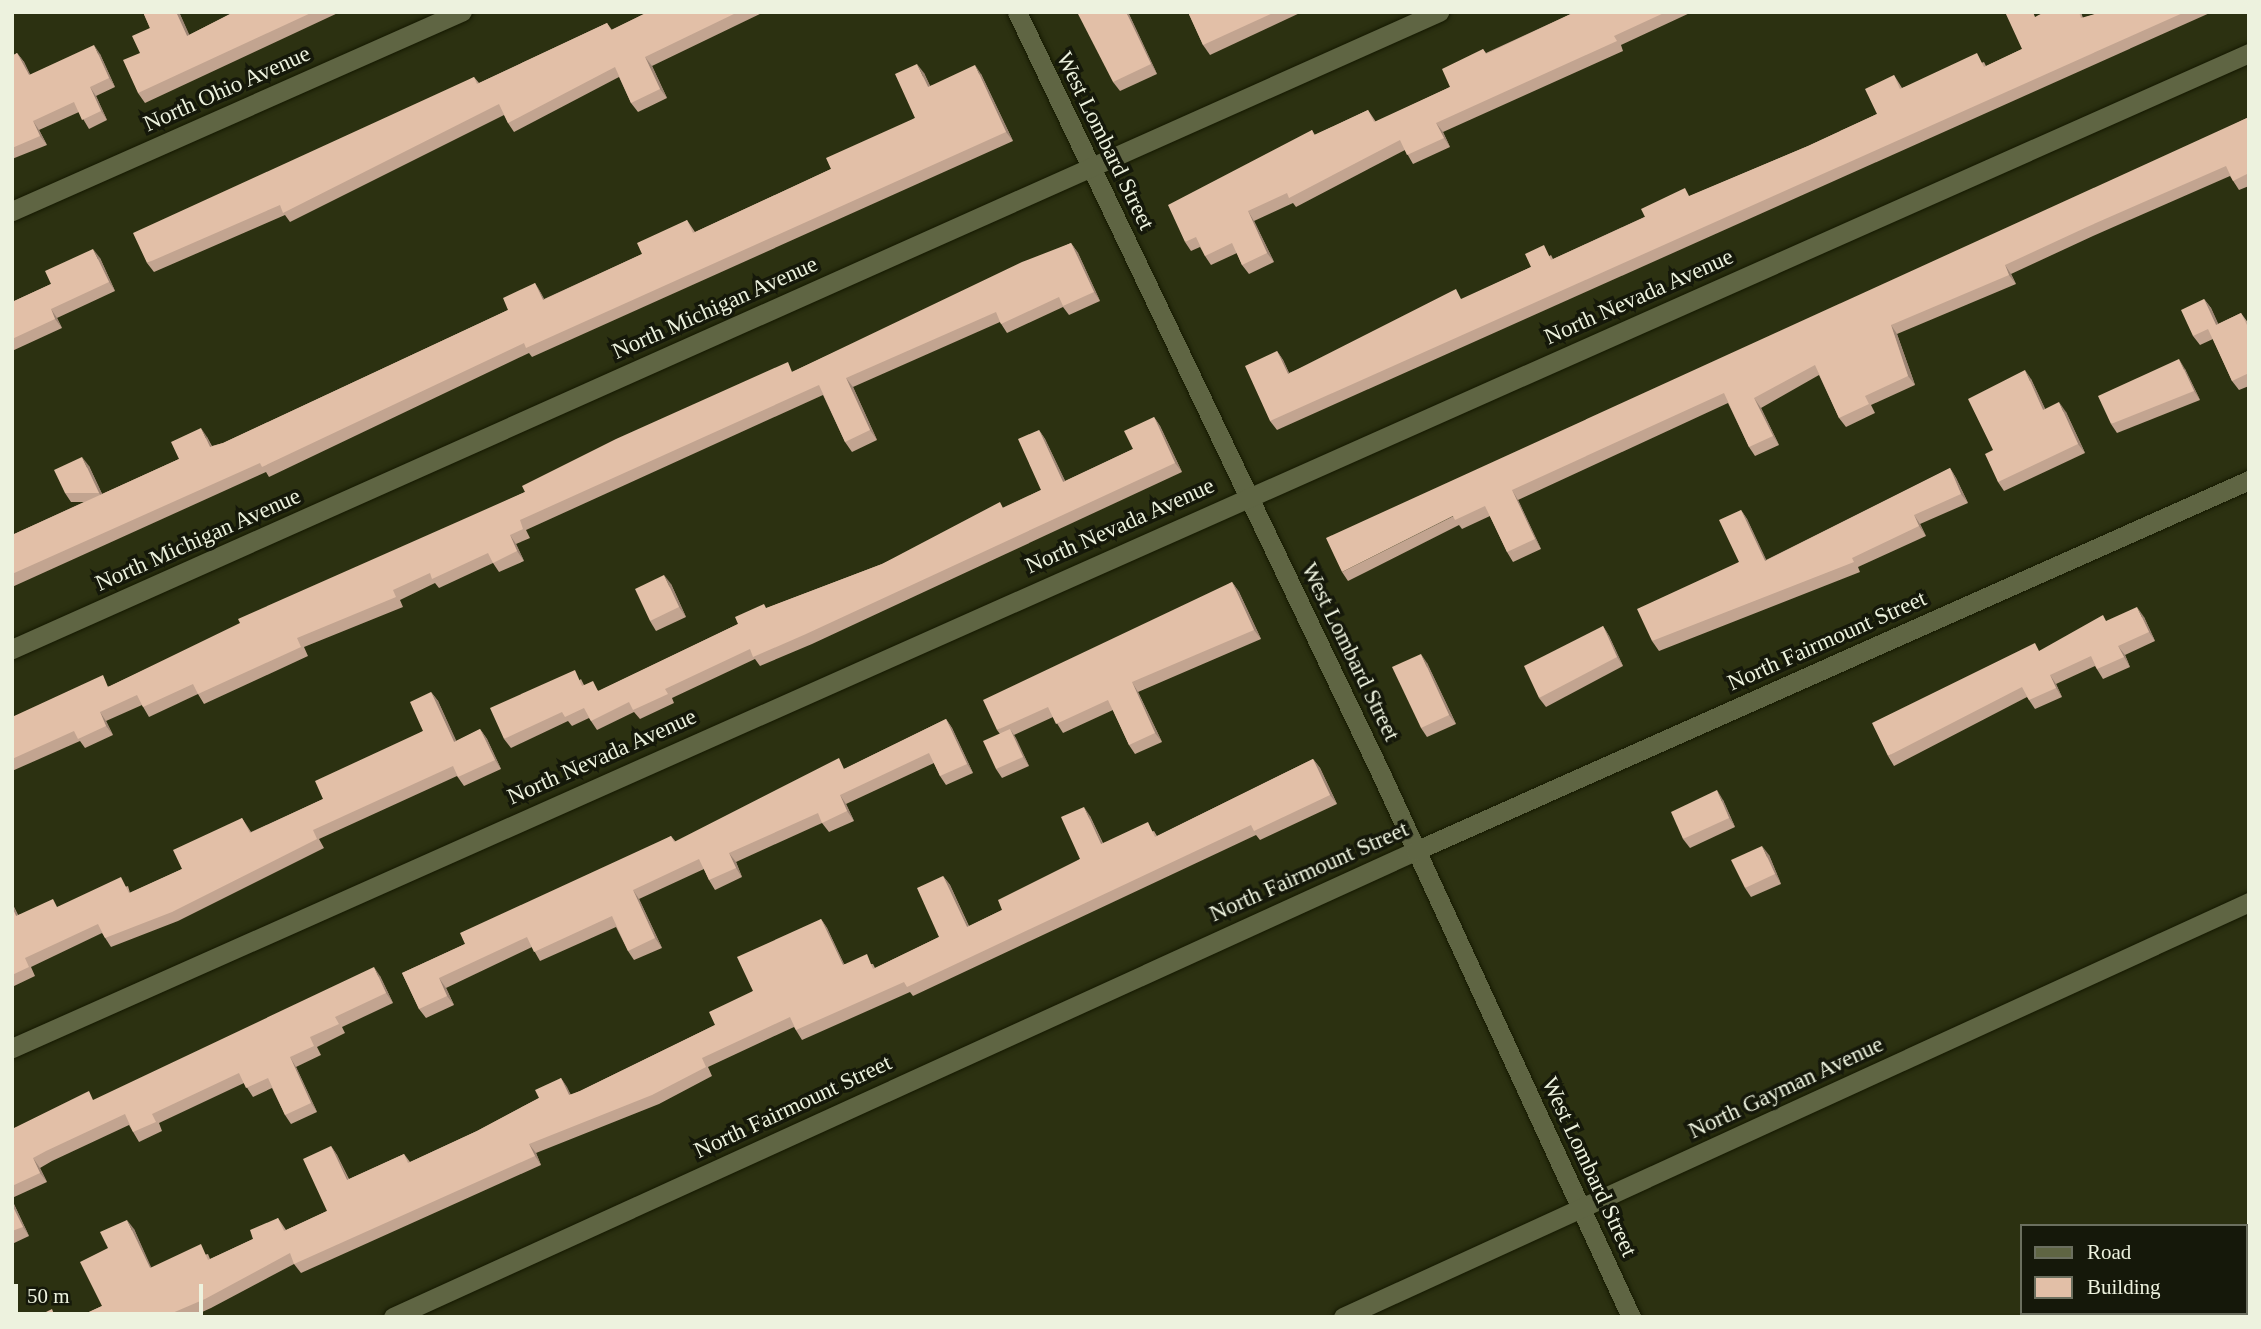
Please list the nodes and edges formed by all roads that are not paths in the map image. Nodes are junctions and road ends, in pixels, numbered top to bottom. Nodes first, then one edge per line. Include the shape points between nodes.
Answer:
1 (462, 12) edge
2 (1017, 12) edge
3 (1438, 12) edge
4 (2249, 53) edge
5 (1091, 168) junction
6 (12, 211) edge
7 (2249, 480) edge
8 (1248, 496) junction
9 (12, 649) edge
10 (1415, 850) junction
11 (2249, 902) edge
12 (12, 1048) edge
13 (1581, 1210) junction
14 (393, 1317) edge
15 (1343, 1317) edge
16 (1631, 1317) edge

1 - 6 street, North Ohio Avenue
2 - 5 street, West Lombard Street
3 - 5 street, North Michigan Avenue
4 - 8 street, North Nevada Avenue
5 - 8 street, West Lombard Street
5 - 9 street, North Michigan Avenue
7 - 10 street, North Fairmount Street
8 - 10 street, West Lombard Street
8 - 12 street, North Nevada Avenue
10 - 13 street, West Lombard Street
10 - 14 street, North Fairmount Street
11 - 13 street, North Gayman Avenue
13 - 15 street, North Gayman Avenue
13 - 16 street, West Lombard Street

